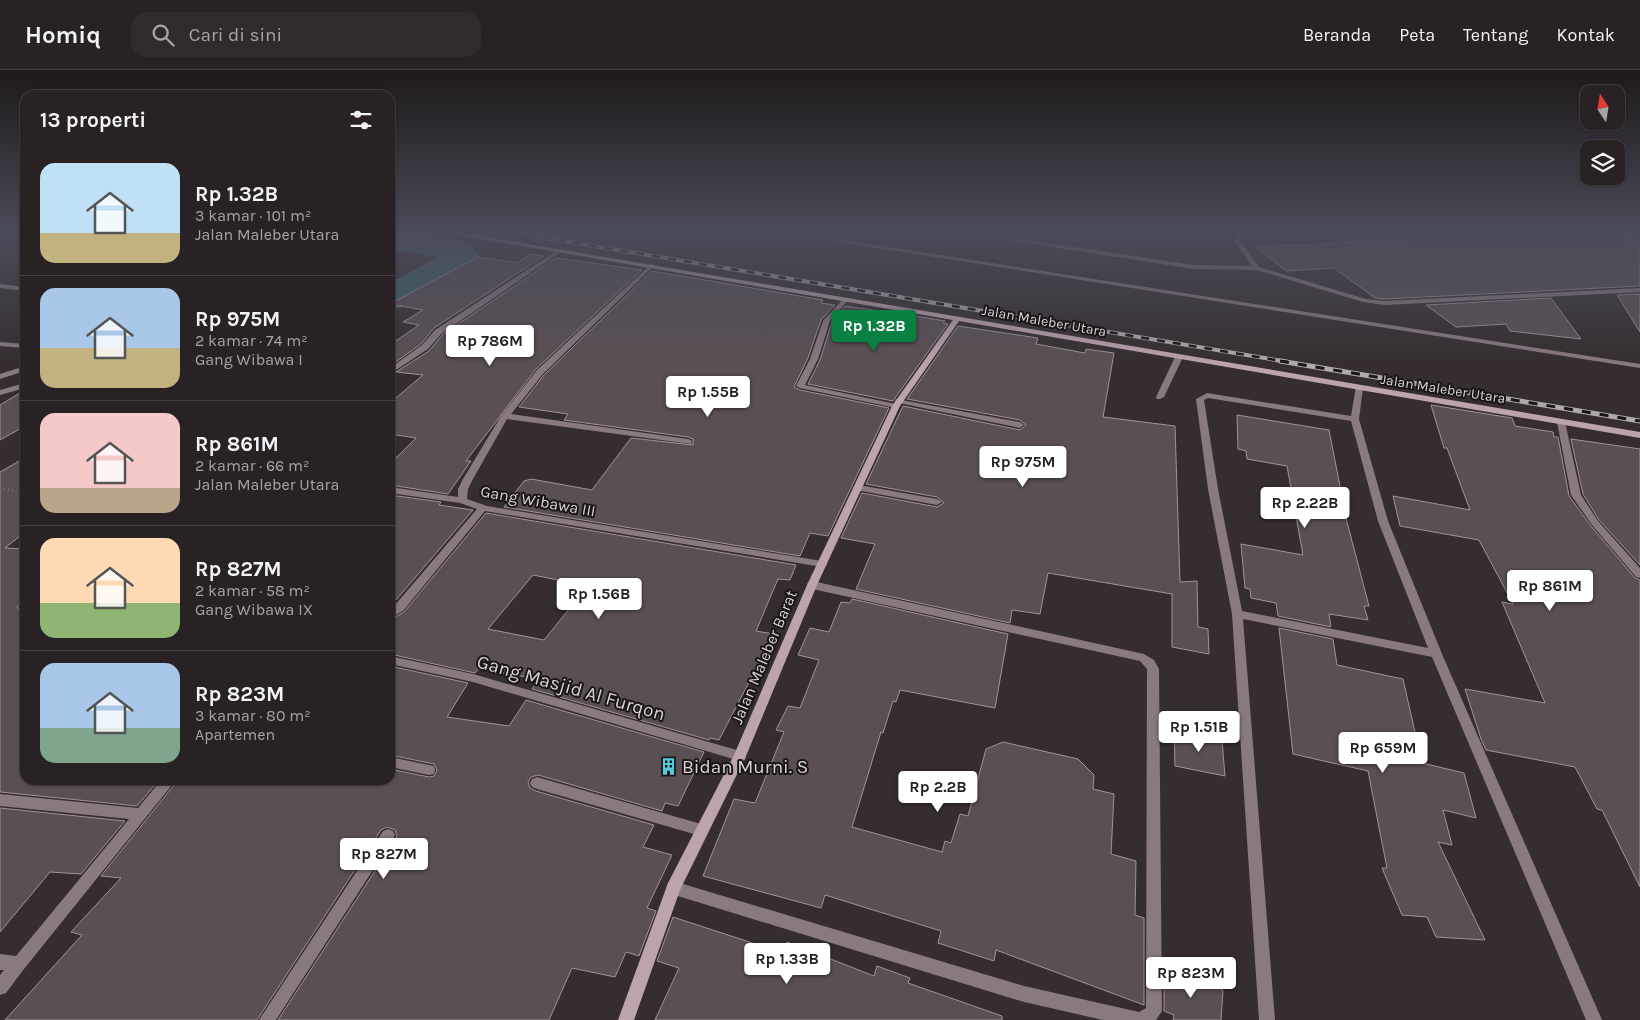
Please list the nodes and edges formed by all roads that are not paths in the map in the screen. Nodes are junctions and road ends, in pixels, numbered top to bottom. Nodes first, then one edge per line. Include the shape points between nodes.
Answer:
1 (522, 276) edge
2 (640, 276) edge
3 (712, 276) edge
4 (1064, 276) edge
5 (1285, 276) edge
6 (0, 286) edge
7 (20, 288) edge
8 (1640, 290) edge
9 (846, 299) junction
10 (957, 319) junction
11 (0, 344) edge
12 (20, 346) edge
13 (1179, 357) junction
14 (1640, 366) edge
15 (395, 368) edge
16 (20, 370) edge
17 (0, 377) edge
18 (20, 387) edge
19 (1359, 388) junction
20 (0, 393) edge
21 (1160, 397) dead end
22 (898, 404) junction
23 (505, 416) junction
24 (1355, 419) junction
25 (1561, 422) junction
26 (1020, 425) dead end
27 (1640, 435) edge
28 (688, 442) dead end
29 (859, 488) junction
30 (395, 491) edge
31 (462, 500) junction
32 (936, 502) dead end
33 (483, 507) junction
34 (822, 564) junction
35 (1640, 575) edge
36 (812, 585) junction
37 (395, 611) edge
38 (1238, 614) junction
39 (1436, 654) junction
40 (395, 661) edge
41 (740, 756) junction
42 (395, 763) edge
43 (429, 770) dead end
44 (537, 783) dead end
45 (165, 785) edge
46 (0, 800) edge
47 (141, 814) junction
48 (701, 830) junction
49 (388, 835) dead end
50 (673, 888) junction
51 (0, 962) edge
52 (18, 964) junction
53 (0, 987) edge
54 (267, 1020) edge
55 (626, 1020) edge
56 (1267, 1020) edge
57 (1594, 1020) edge

1 - 15 street via 438,332 425,347
2 - 23 street, Gang Wibawa III via 540,372
3 - 9 street, Jalan Maleber Utara
4 - 14 street
5 - 8 street via 1376,303
6 - 7 street
9 - 10 street, Jalan Maleber Utara
9 - 22 street via 827,321 814,359 800,385
10 - 13 street, Jalan Maleber Utara
10 - 22 street, Jalan Maleber Barat
11 - 12 street
13 - 19 street, Jalan Maleber Utara
13 - 21 street
16 - 17 street
18 - 20 street
19 - 24 street
19 - 25 street, Jalan Maleber Utara
22 - 26 street
22 - 29 street, Jalan Maleber Barat
23 - 28 street
23 - 31 street, Gang Wibawa III via 468,479
24 - 38 street via 1207,395 1200,399 1213,489
24 - 39 street via 1383,521
25 - 27 street, Jalan Maleber Utara
25 - 35 street via 1576,495 1595,524
29 - 32 street
29 - 34 street, Jalan Maleber Barat
30 - 31 street
31 - 33 street, Gang Wibawa III
33 - 34 street, Gang Wibawa III
33 - 37 street
34 - 36 street, Jalan Maleber Barat
36 - 41 street, Jalan Maleber Barat
36 - 50 street via 1144,658 1150,662 1153,669 1154,1011 1139,1020 1024,994
38 - 39 street
38 - 56 street
39 - 57 street
40 - 41 street, Gang Masjid Al Furqon via 473,678
41 - 48 street, Jalan Maleber Barat
42 - 43 street
44 - 48 street
45 - 47 street
46 - 47 street
47 - 52 street
48 - 50 street, Jalan Maleber Barat
49 - 54 street
50 - 55 street, Jalan Maleber Barat
51 - 52 street
52 - 53 street

